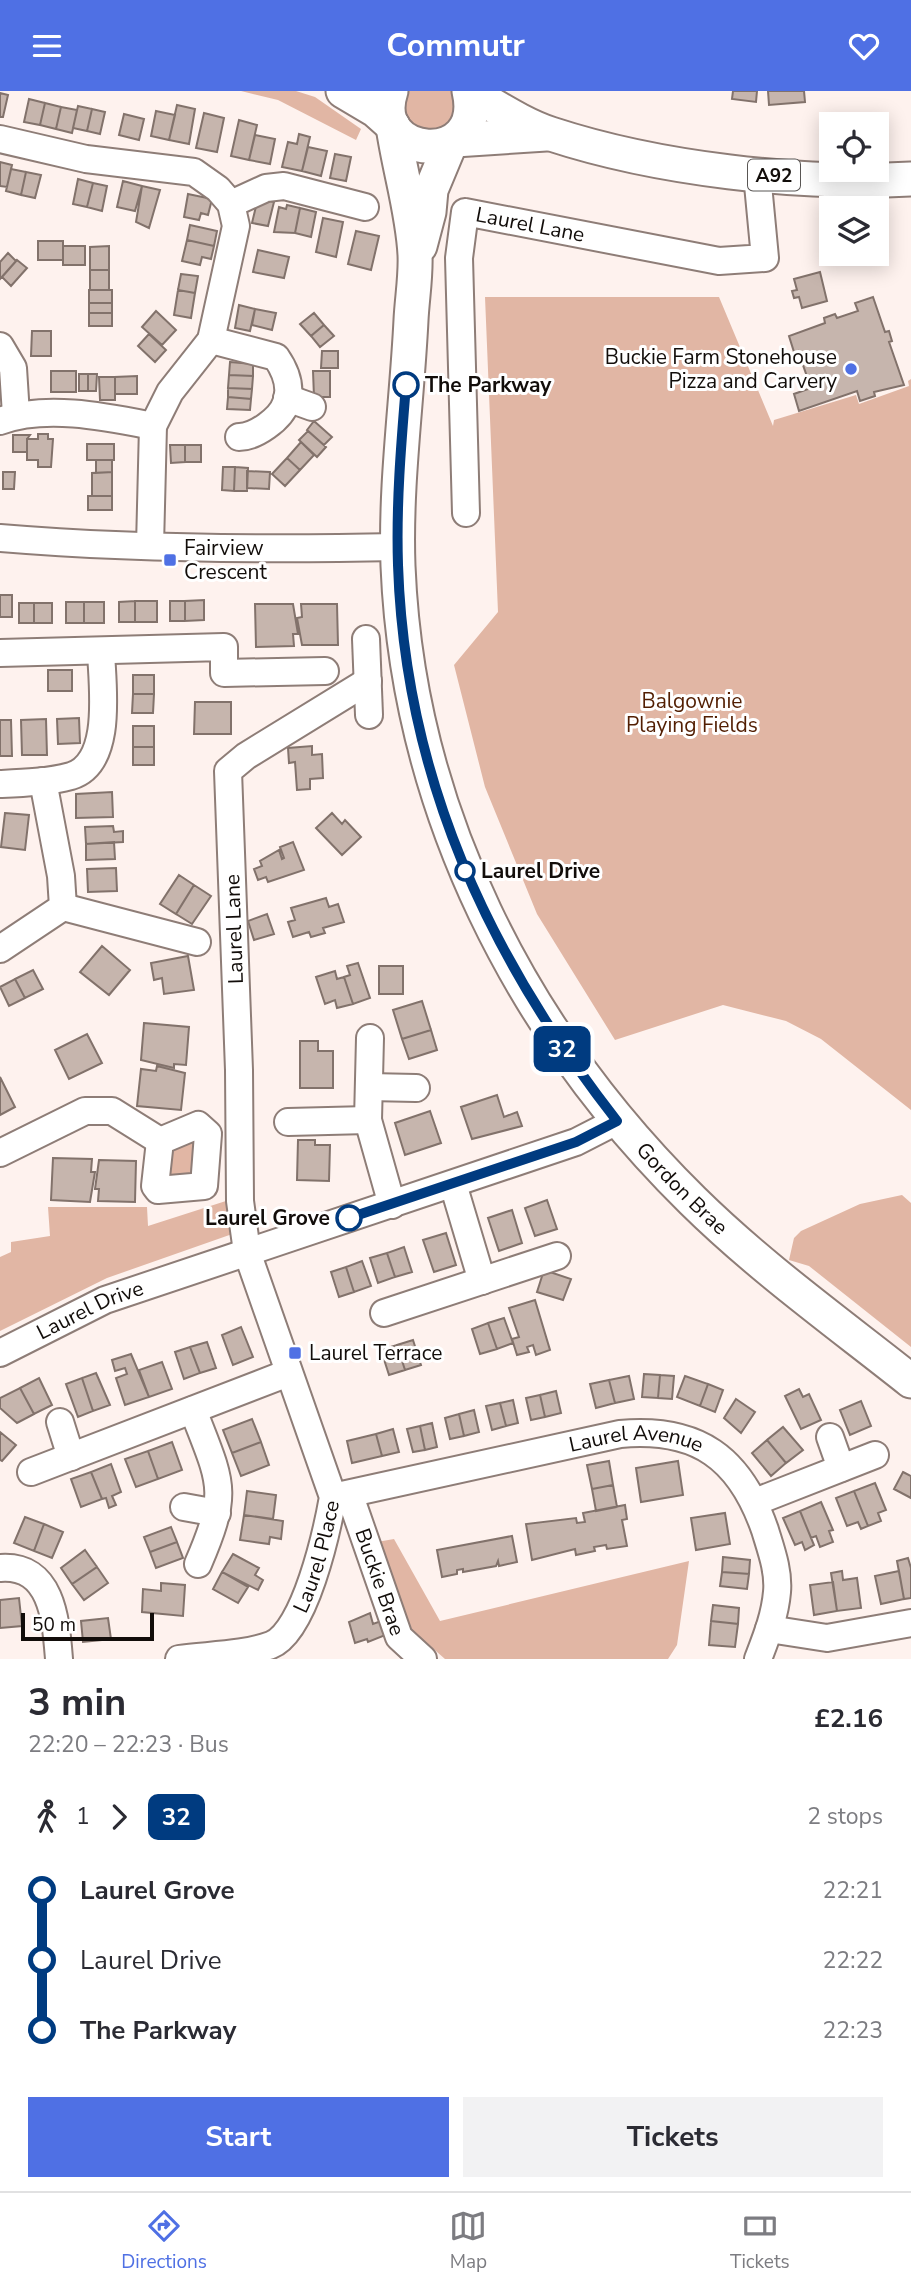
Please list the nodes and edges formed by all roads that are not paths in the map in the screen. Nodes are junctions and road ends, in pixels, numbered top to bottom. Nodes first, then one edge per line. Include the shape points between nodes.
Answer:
1 (343, 91) edge
2 (391, 91) edge
3 (469, 92) edge
4 (393, 126) junction
5 (548, 134) junction
6 (0, 139) edge
7 (453, 141) junction
8 (757, 174) junction
9 (911, 179) edge
10 (231, 204) junction
11 (365, 207) dead end
12 (415, 254) junction
13 (211, 340) junction
14 (0, 346) edge
15 (287, 398) junction
16 (312, 407) dead end
17 (8, 418) edge
18 (153, 426) junction
19 (239, 437) dead end
20 (466, 513) dead end
21 (0, 538) edge
22 (150, 546) junction
23 (398, 547) junction
24 (366, 639) dead end
25 (101, 651) junction
26 (0, 653) edge
27 (325, 671) dead end
28 (368, 681) junction
29 (369, 715) dead end
30 (43, 781) junction
31 (0, 784) edge
32 (63, 907) junction
33 (197, 942) dead end
34 (0, 949) edge
35 (370, 1038) dead end
36 (369, 1087) junction
37 (416, 1088) dead end
38 (368, 1120) junction
39 (617, 1121) junction
40 (288, 1122) dead end
41 (160, 1141) dead end
42 (0, 1153) edge
43 (453, 1184) junction
44 (392, 1205) junction
45 (247, 1252) junction
46 (557, 1256) dead end
47 (482, 1281) junction
48 (384, 1313) dead end
49 (0, 1353) edge
50 (288, 1373) junction
51 (911, 1381) edge
52 (193, 1411) junction
53 (60, 1422) dead end
54 (830, 1437) dead end
55 (875, 1455) dead end
56 (71, 1457) junction
57 (841, 1468) junction
58 (31, 1472) dead end
59 (341, 1497) junction
60 (755, 1503) junction
61 (184, 1507) dead end
62 (217, 1513) junction
63 (198, 1564) dead end
64 (0, 1569) edge
65 (911, 1623) edge
66 (769, 1629) junction
67 (59, 1659) edge
68 (179, 1659) edge
69 (422, 1659) edge
70 (758, 1659) edge

1 - 4 main road, A92
2 - 4 main road, Gordon Brae via 388,105
3 - 5 main road, A92
3 - 7 main road, A92 via 470,118
4 - 7 main road, A92 via 413,144 439,147
4 - 12 main road, Gordon Brae
5 - 7 main road, A92
5 - 8 main road, A92 via 639,155
6 - 10 street via 86,159 194,172
7 - 12 main road, Gordon Brae via 431,190 424,236
8 - 9 main road, A92
8 - 20 street, Laurel Lane via 765,258 751,261 719,261 466,212 459,258
10 - 11 street via 284,185
10 - 13 street via 236,226
12 - 23 main road, Gordon Brae
13 - 15 street via 276,357 288,380
13 - 18 street via 170,392
14 - 17 street via 13,368
15 - 16 street
15 - 19 street via 265,428
17 - 18 street via 109,418
18 - 22 street
21 - 22 street
22 - 23 street
23 - 39 main road, Gordon Brae via 402,620 419,723 461,861 484,914 541,1018
24 - 28 street
25 - 26 street
25 - 27 street via 224,647 224,673
25 - 30 street via 100,742 91,761 74,775
28 - 29 street
28 - 45 street, Laurel Lane via 228,771 240,1201
30 - 31 street
30 - 32 street
32 - 33 street
32 - 34 street
35 - 36 street
36 - 37 street
36 - 38 street
38 - 40 street
38 - 44 street
39 - 43 street, Laurel Drive via 576,1142
39 - 51 main road, Gordon Brae via 727,1233
41 - 42 street via 112,1111 85,1111
43 - 44 street, Laurel Drive
43 - 47 street
44 - 45 street, Laurel Drive
45 - 49 street, Laurel Drive via 104,1300
45 - 50 street, Laurel Place
46 - 47 street
47 - 48 street
50 - 52 street
50 - 59 street, Laurel Place
52 - 56 street
52 - 62 street via 219,1478
53 - 56 street
54 - 57 street
55 - 57 street
56 - 58 street
57 - 60 street
59 - 60 street, Laurel Avenue via 584,1440 652,1431 701,1444 738,1474
59 - 68 street, Laurel Place via 290,1629 272,1644
59 - 69 street, Buckie Brae via 399,1637
60 - 66 street, Laurel Avenue via 774,1557 778,1591
61 - 62 street
62 - 63 street
64 - 67 street via 26,1574 51,1599
65 - 66 street via 827,1638
66 - 70 street, Laurel Avenue

